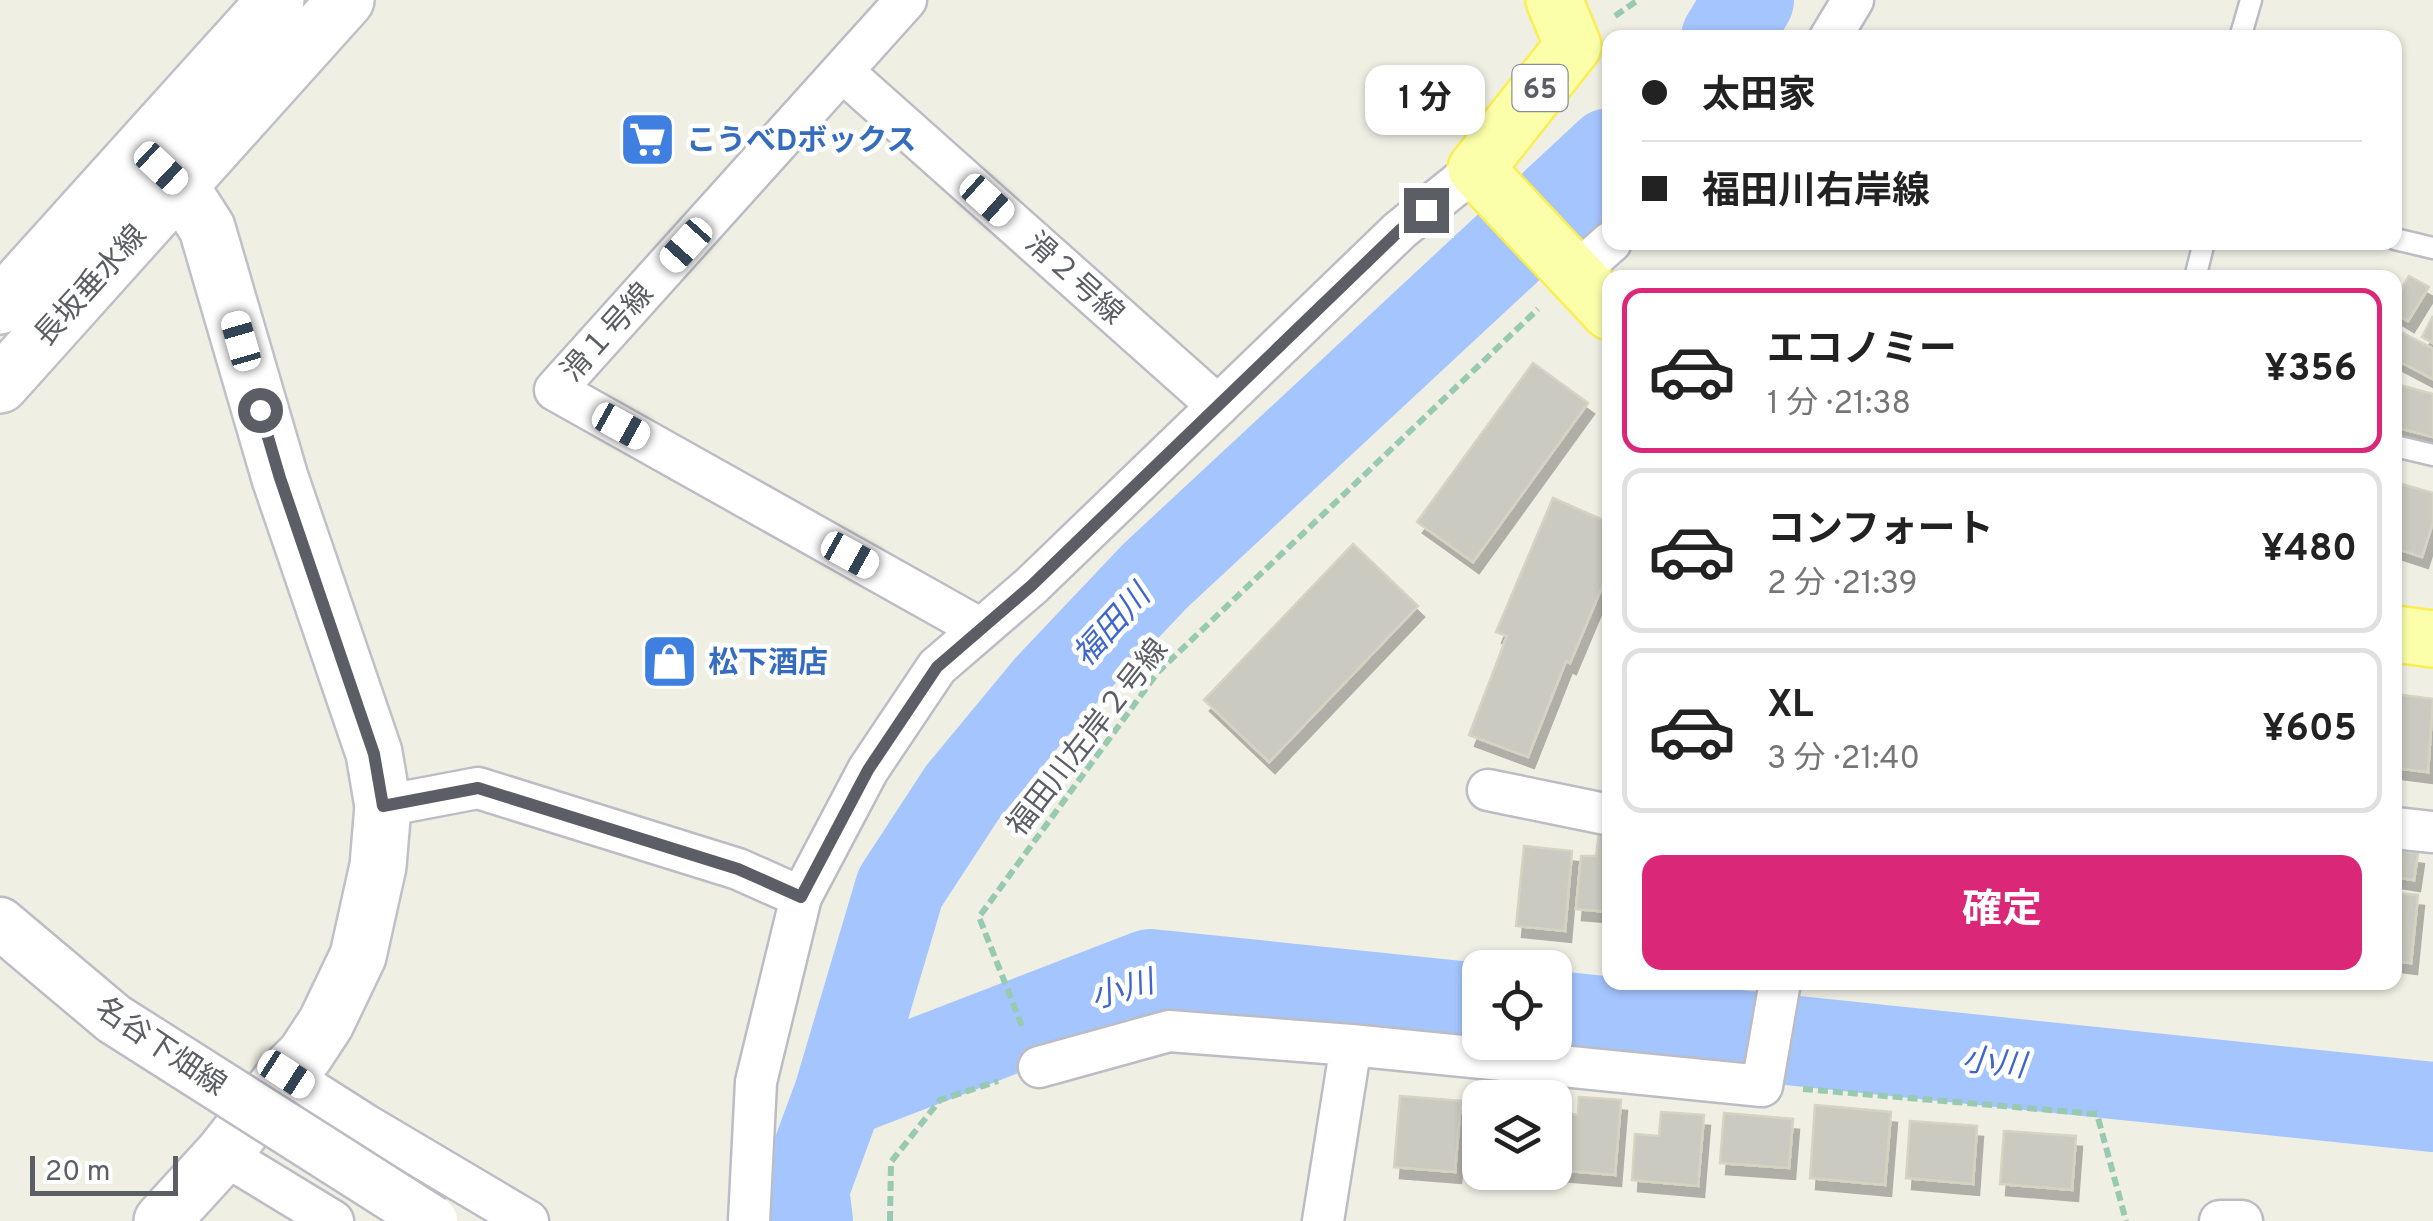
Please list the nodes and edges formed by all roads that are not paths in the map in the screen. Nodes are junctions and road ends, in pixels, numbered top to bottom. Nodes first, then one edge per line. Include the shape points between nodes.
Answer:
1 (276, 0) edge
2 (346, 0) edge
3 (906, 0) edge
4 (1554, 0) edge
5 (1852, 0) edge
6 (2251, 0) edge
7 (1835, 30) edge
8 (2242, 30) edge
9 (842, 71) junction
10 (161, 168) junction
11 (1476, 169) junction
12 (2402, 241) edge
13 (2433, 248) edge
14 (1599, 276) edge
15 (0, 306) edge
16 (0, 385) edge
17 (1218, 406) junction
18 (2402, 447) edge
19 (2433, 454) edge
20 (981, 629) junction
21 (2402, 635) edge
22 (2433, 639) edge
23 (1488, 790) dead end
24 (383, 806) junction
25 (1602, 813) edge
26 (2402, 829) edge
27 (2433, 832) edge
28 (801, 897) junction
29 (0, 923) edge
30 (1779, 990) edge
31 (1351, 1046) junction
32 (1039, 1067) road end
33 (286, 1074) junction
34 (223, 1154) junction
35 (162, 1221) edge
36 (333, 1221) edge
37 (432, 1221) edge
38 (528, 1221) edge
39 (749, 1221) edge
40 (1323, 1221) edge
41 (2220, 1221) edge
42 (2242, 1221) edge

1 - 10 main road, 長坂垂水線
2 - 10 main road, 長坂垂水線
3 - 9 street, 滑１号線
4 - 11 main road, 65 via 1574,46
5 - 7 street
6 - 8 lane
9 - 17 street, 滑２号線
9 - 20 street, 滑１号線 via 555,390
10 - 15 main road, 長坂垂水線
10 - 16 main road, 長坂垂水線
10 - 24 main road via 207,228 280,478 374,754
11 - 14 main road
11 - 17 street via 1400,230
12 - 13 lane
17 - 20 street
18 - 19 lane
20 - 28 street via 937,667 868,770
21 - 22 main road
23 - 25 street
24 - 28 street via 478,788 738,869
24 - 33 main road via 358,956 326,1023
26 - 27 street
28 - 39 street via 756,1082
29 - 37 street, 名谷下畑線, bridge via 114,1019
30 - 31 street via 1762,1086
31 - 32 street via 1169,1031
31 - 40 street
33 - 34 main road
33 - 38 street
34 - 35 main road
34 - 36 street
41 - 42 street

